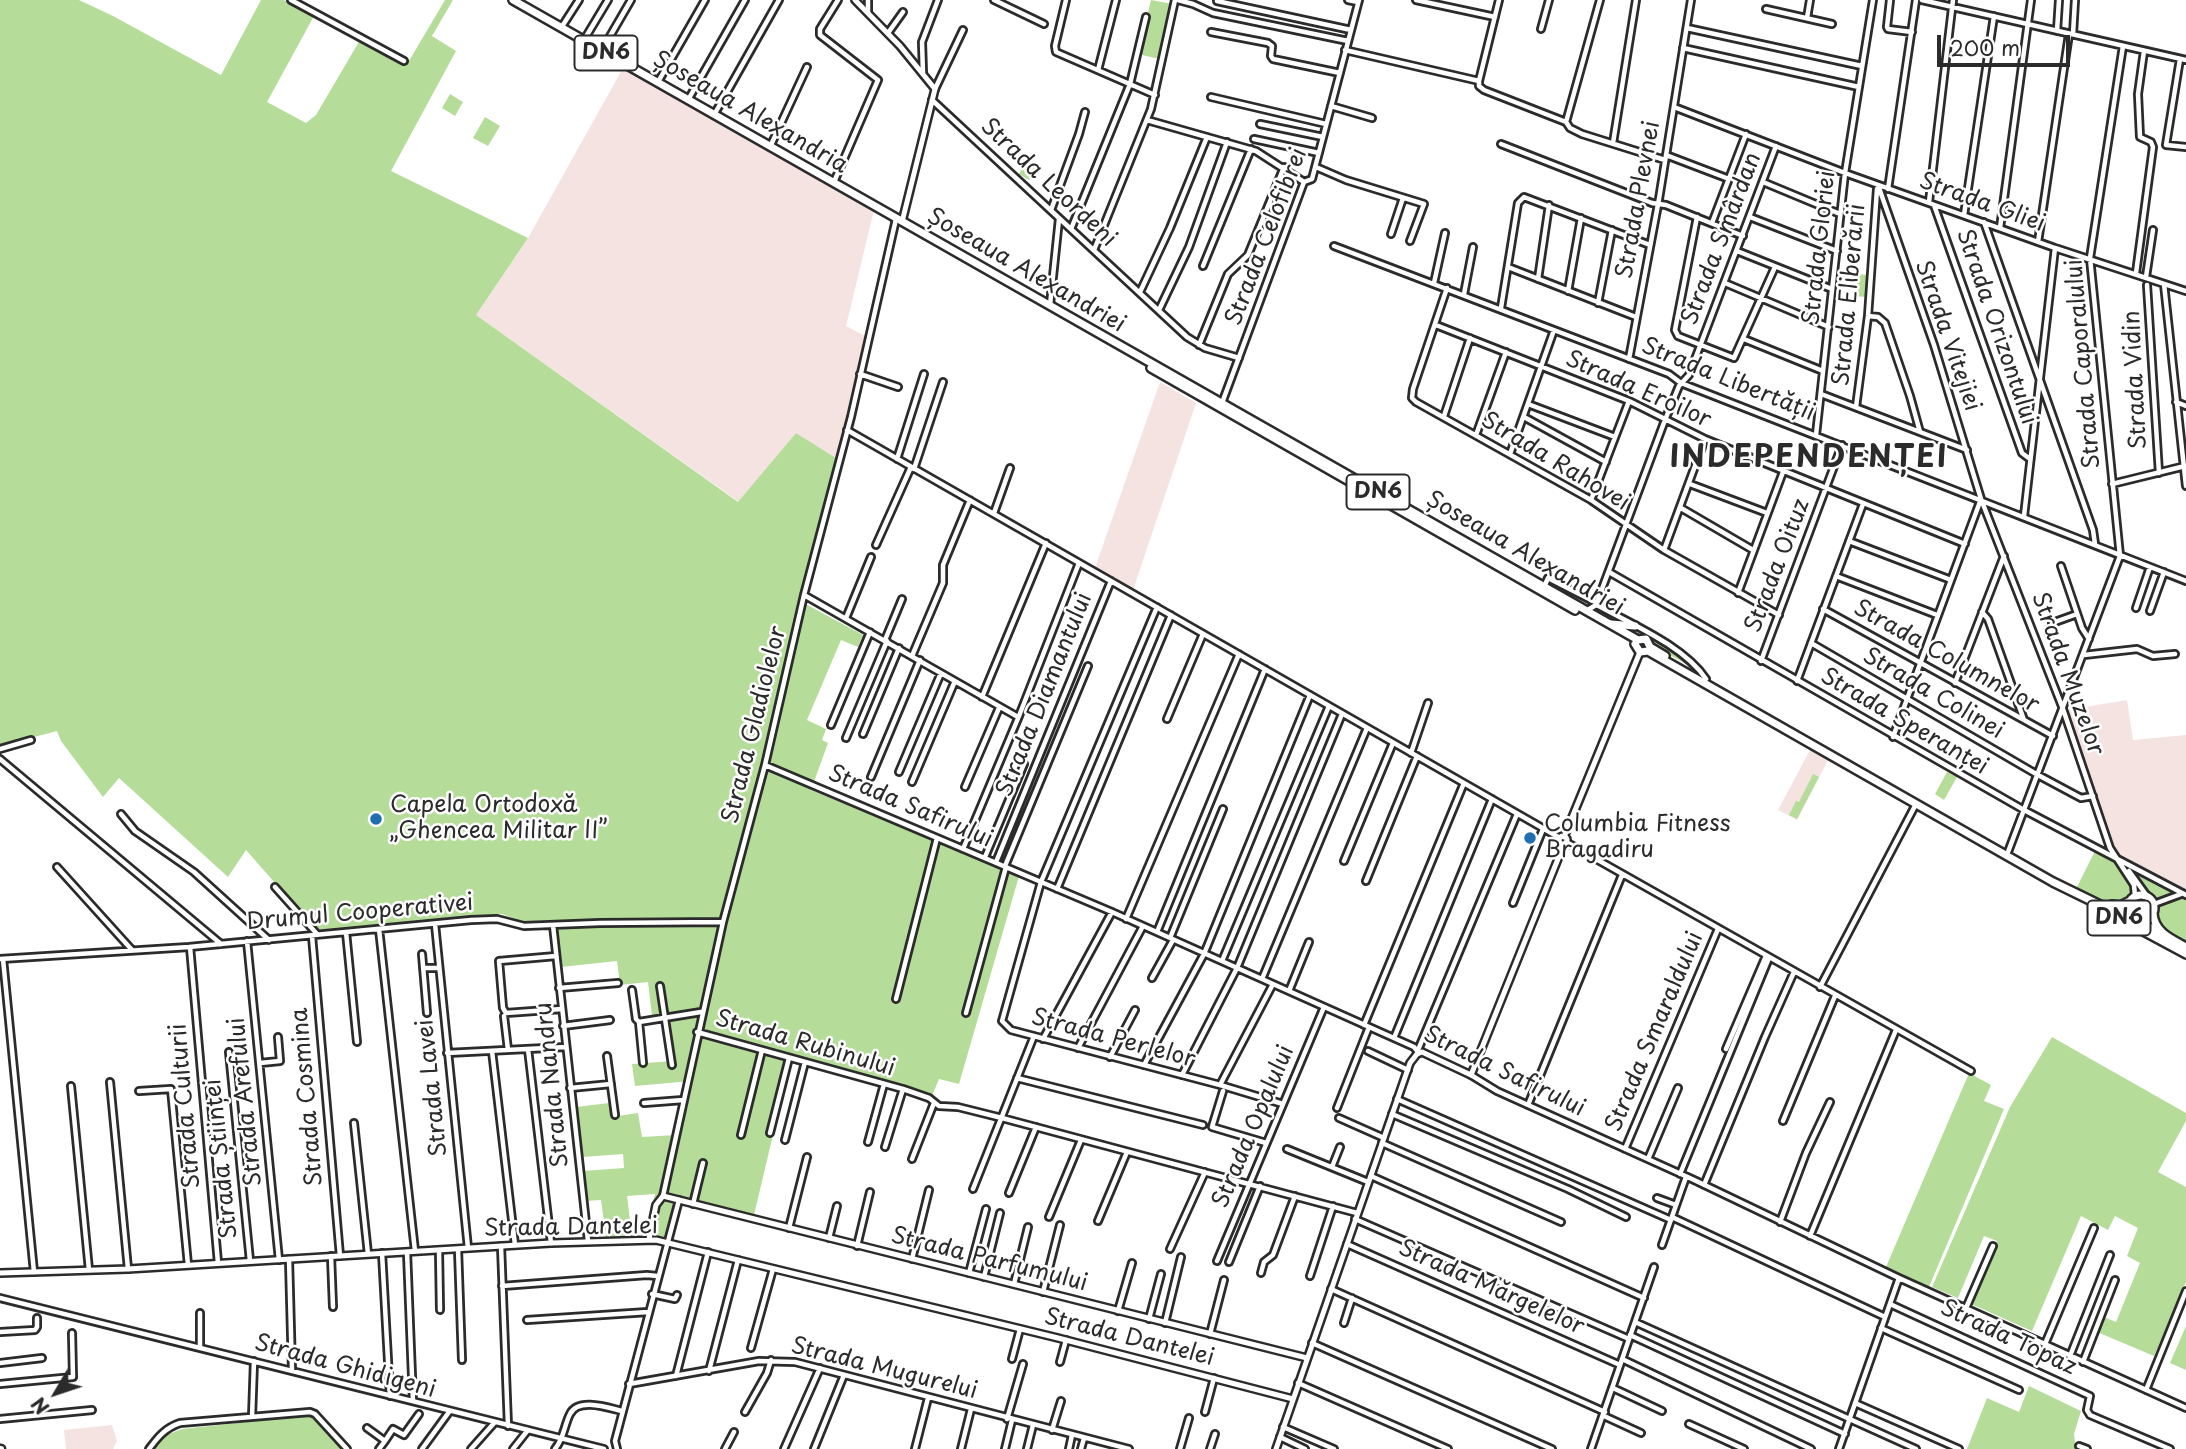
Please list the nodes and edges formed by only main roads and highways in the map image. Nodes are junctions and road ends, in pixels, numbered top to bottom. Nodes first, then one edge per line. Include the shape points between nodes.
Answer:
1 (517, 1) edge
2 (899, 220) joint
3 (1137, 357) junction
4 (1610, 624) junction
5 (1635, 626) road end
6 (1637, 642) junction
7 (1646, 650) junction
8 (2053, 882) junction
9 (2133, 899) junction
10 (2153, 913) junction
11 (2132, 916) junction
12 (2140, 920) junction
13 (2186, 950) edge

1 - 2 main road, Șoseaua Alexandria / DN6
2 - 3 main road, Șoseaua Alexandriei / DN6
3 - 4 main road, Șoseaua Alexandriei / DN6
3 - 6 main road, Șoseaua Alexandriei / DN6 via 1177,384
4 - 5 main road
4 - 6 main road, Șoseaua Alexandriei / DN6
6 - 7 main road, DN6
6 - 7 main road, DN6 via 1646,639
7 - 8 main road, DN6
7 - 9 main road, DN6 via 2108,904 2120,906
8 - 11 main road, DN6
8 - 13 main road, DN6
9 - 10 main road, DN6 via 2147,896 2154,904
9 - 11 main road, DN6
10 - 12 main road, DN6
10 - 13 main road, DN6 via 2161,932
11 - 12 main road, DN6
12 - 13 main road, DN6

